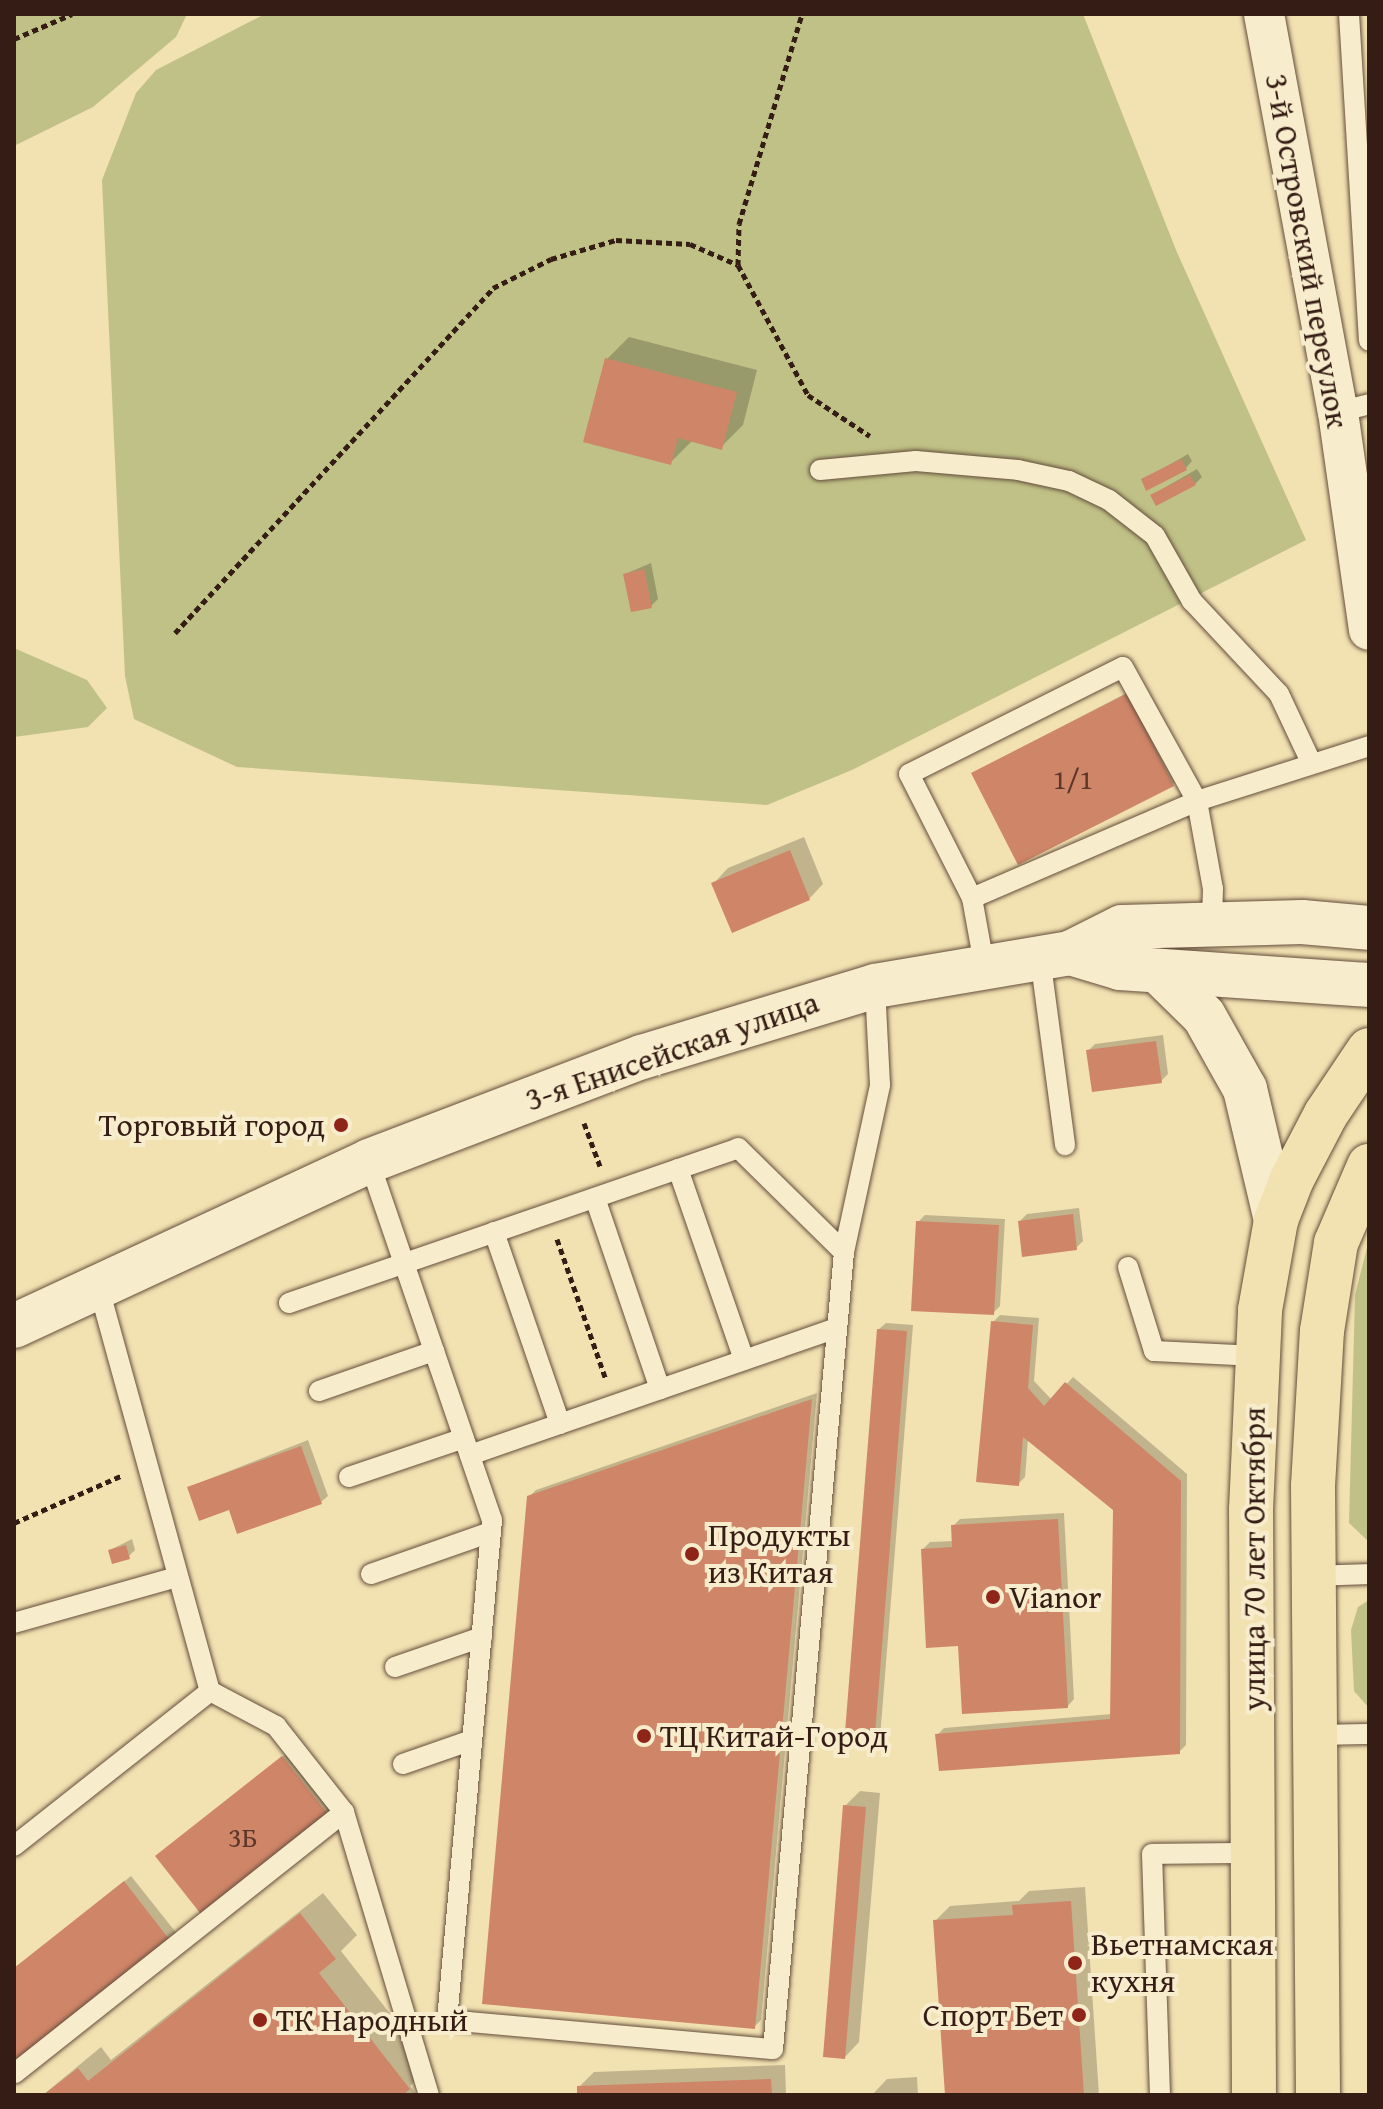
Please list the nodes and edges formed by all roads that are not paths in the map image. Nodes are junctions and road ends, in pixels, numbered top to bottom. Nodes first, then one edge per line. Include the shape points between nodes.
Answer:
1 (1264, 14) edge
2 (1349, 14) edge
3 (1369, 340) edge
4 (1353, 408) edge
5 (820, 470) dead end
6 (1369, 630) edge
7 (1369, 746) edge
8 (1312, 764) junction
9 (1197, 801) junction
10 (972, 898) junction
11 (1212, 923) junction
12 (1369, 928) edge
13 (1055, 955) junction
14 (984, 964) junction
15 (1158, 971) junction
16 (1369, 985) edge
17 (875, 986) junction
18 (1369, 1050) edge
19 (1065, 1145) dead end
20 (369, 1161) junction
21 (1369, 1166) edge
22 (678, 1169) junction
23 (595, 1198) junction
24 (1276, 1220) junction
25 (494, 1232) junction
26 (844, 1252) junction
27 (404, 1263) junction
28 (1128, 1267) dead end
29 (98, 1285) junction
30 (289, 1303) dead end
31 (14, 1326) edge
32 (837, 1328) junction
33 (434, 1351) junction
34 (1257, 1356) junction
35 (744, 1360) junction
36 (660, 1389) junction
37 (319, 1391) dead end
38 (560, 1424) junction
39 (467, 1446) junction
40 (349, 1477) dead end
41 (491, 1532) junction
42 (371, 1574) dead end
43 (1369, 1574) edge
44 (1312, 1576) junction
45 (177, 1577) junction
46 (14, 1623) edge
47 (482, 1637) junction
48 (395, 1667) dead end
49 (210, 1691) junction
50 (1369, 1734) edge
51 (1313, 1735) junction
52 (472, 1740) junction
53 (403, 1764) dead end
54 (344, 1812) junction
55 (14, 1846) edge
56 (1253, 1853) junction
57 (15, 2073) edge
58 (429, 2095) edge
59 (1160, 2095) edge
60 (1254, 2095) edge
61 (1318, 2095) edge

1 - 4 street, 3-й Островский переулок
2 - 3 lane
4 - 6 street, 3-й Островский переулок
5 - 8 lane via 916,461 1018,470 1069,481 1109,500 1155,536 1192,601 1279,694
7 - 8 lane
8 - 9 lane
9 - 10 lane
9 - 10 lane via 1123,667 909,774
9 - 11 lane via 1213,889
10 - 14 lane
11 - 12 street
11 - 13 street via 1122,927
13 - 14 street, 3-я Енисейская улица
13 - 15 street, 3-я Енисейская улица
13 - 19 lane
14 - 17 street, 3-я Енисейская улица
15 - 16 street, 3-я Енисейская улица
15 - 24 street via 1204,1016 1245,1089
17 - 20 street, 3-я Енисейская улица via 613,1067
17 - 26 lane via 880,1085
18 - 24 main road, улица 70 лет Октября via 1326,1114
20 - 27 lane
20 - 29 street, 3-я Енисейская улица
21 - 44 main road, улица 70 лет Октября via 1336,1243 1322,1331
22 - 23 lane
22 - 26 lane via 738,1148
22 - 35 lane
23 - 25 lane
23 - 36 lane
24 - 34 main road, улица 70 лет Октября
25 - 27 lane
25 - 38 lane
26 - 32 lane
27 - 30 lane
27 - 33 lane
28 - 34 lane via 1154,1351
29 - 31 street, 3-я Енисейская улица
29 - 45 lane
32 - 35 lane
32 - 52 lane via 773,2049 447,2020
33 - 37 lane
33 - 39 lane
34 - 56 main road, улица 70 лет Октября via 1251,1510
35 - 36 lane
36 - 38 lane
38 - 39 lane
39 - 40 lane
39 - 41 lane via 492,1520
41 - 42 lane
41 - 47 lane
43 - 44 lane
44 - 51 main road, улица 70 лет Октября
45 - 46 lane
45 - 49 lane
47 - 48 lane
47 - 52 lane
49 - 54 lane via 276,1726
49 - 55 lane
50 - 51 lane
51 - 61 main road, улица 70 лет Октября
52 - 53 lane
54 - 57 lane
54 - 58 lane
56 - 59 lane via 1152,1854
56 - 60 main road, улица 70 лет Октября

